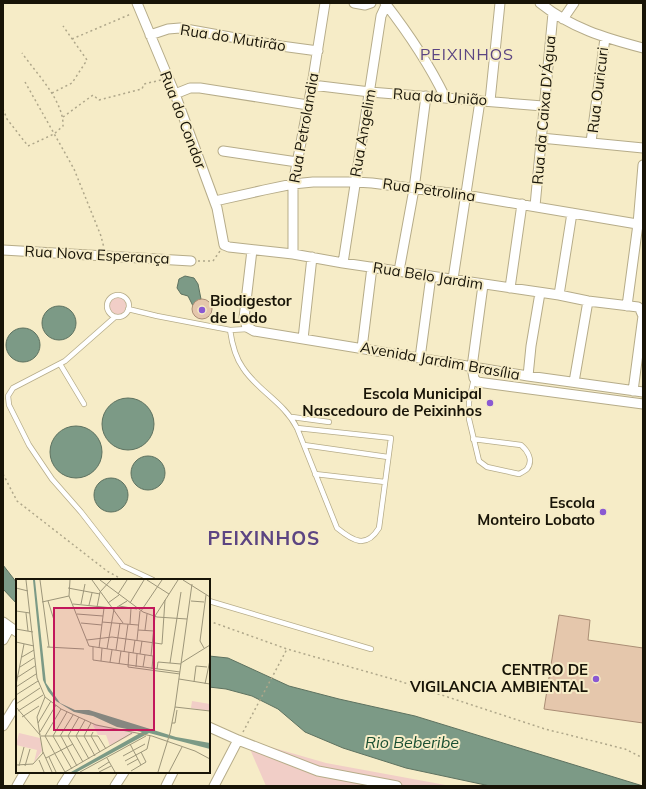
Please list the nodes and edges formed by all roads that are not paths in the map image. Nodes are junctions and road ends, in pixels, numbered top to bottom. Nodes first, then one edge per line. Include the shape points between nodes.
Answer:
1 (325, 3) edge
2 (354, 3) edge
3 (371, 3) edge
4 (386, 3) edge
5 (500, 3) edge
6 (540, 3) edge
7 (574, 3) edge
8 (138, 7) edge
9 (553, 13) junction
10 (563, 19) junction
11 (150, 35) junction
12 (605, 38) junction
13 (643, 48) edge
14 (318, 51) junction
15 (312, 85) junction
16 (370, 92) junction
17 (175, 94) junction
18 (426, 96) junction
19 (445, 97) junction
20 (480, 101) junction
21 (490, 101) junction
22 (308, 105) junction
23 (543, 106) junction
24 (541, 138) junction
25 (591, 142) junction
26 (643, 148) edge
27 (223, 151) dead end
28 (297, 162) junction
29 (643, 165) edge
30 (355, 182) junction
31 (294, 184) junction
32 (414, 189) junction
33 (465, 195) junction
34 (215, 201) junction
35 (522, 204) junction
36 (535, 206) junction
37 (572, 213) junction
38 (640, 224) edge
39 (223, 242) joint
40 (3, 250) edge
41 (252, 250) junction
42 (293, 254) junction
43 (312, 257) junction
44 (191, 261) road end
45 (343, 263) junction
46 (372, 267) junction
47 (399, 271) junction
48 (431, 276) junction
49 (453, 279) junction
50 (483, 285) junction
51 (510, 288) junction
52 (540, 292) junction
53 (559, 295) junction
54 (588, 301) junction
55 (627, 306) junction
56 (128, 309) junction
57 (115, 317) junction
58 (250, 329) junction
59 (230, 330) junction
60 (303, 339) junction
61 (362, 348) junction
62 (420, 358) junction
63 (60, 364) junction
64 (472, 367) junction
65 (528, 376) junction
66 (474, 378) junction
67 (574, 382) junction
68 (633, 391) junction
69 (643, 392) edge
70 (84, 404) dead end
71 (643, 404) edge
72 (292, 417) junction
73 (328, 422) dead end
74 (297, 428) junction
75 (473, 439) junction
76 (304, 445) junction
77 (388, 457) junction
78 (315, 474) junction
79 (385, 482) junction
80 (151, 579) edge
81 (210, 601) edge
82 (10, 627) edge
83 (3, 640) edge
84 (371, 649) dead end
85 (16, 705) edge
86 (3, 726) edge
87 (210, 727) edge
88 (238, 740) junction
89 (24, 773) edge
90 (70, 773) edge
91 (123, 773) edge
92 (172, 773) edge
93 (17, 786) edge
94 (62, 786) edge
95 (115, 786) edge
96 (166, 786) edge
97 (214, 786) edge
98 (397, 786) edge

1 - 14 street, Rua Petrolandia
2 - 3 street
4 - 16 street, Rua Angelim via 381,16
4 - 19 street via 412,38
5 - 21 street
6 - 9 street
7 - 10 street
8 - 11 street, Rua do Condor
9 - 10 street
9 - 23 street, Rua da Caixa D'Água
10 - 12 street
11 - 14 street, Rua do Mutirão via 180,28
11 - 17 street, Rua do Condor
12 - 13 street
12 - 25 street, Rua Ouricuri
14 - 15 street, Rua Petrolandia
15 - 16 street, Rua da União
15 - 22 street, Rua Petrolandia
16 - 18 street, Rua da União
16 - 30 street, Rua Angelim
17 - 22 street via 190,88 200,88
17 - 34 street, Rua do Condor
18 - 19 street, Rua da União
18 - 32 street
19 - 20 street, Rua da União
20 - 21 street, Rua da União
20 - 33 street
21 - 23 street, Rua da União
22 - 28 street, Rua Petrolandia
23 - 24 street, Rua da Caixa D'Água
24 - 25 street
24 - 36 street, Rua da Caixa D'Água
25 - 26 street
27 - 28 street
28 - 31 street, Rua Petrolandia
29 - 38 street
30 - 31 street, Rua Petrolina
30 - 32 street, Rua Petrolina via 372,182
30 - 45 street, Rua Angelim
31 - 34 street, Rua Petrolina
31 - 42 street, Rua Petrolandia
32 - 33 street, Rua Petrolina
32 - 47 street
33 - 35 street, Rua Petrolina
33 - 49 street
34 - 39 street, Rua do Condor
35 - 36 street, Rua Petrolina
35 - 51 street, Rua da Caixa D'Água
36 - 37 street, Rua Petrolina
37 - 38 street, Rua Petrolina
37 - 53 street
38 - 55 street
39 - 41 street, Rua Belo Jardim via 229,247
40 - 44 street, Rua Nova Esperança
41 - 42 street, Rua Belo Jardim
41 - 58 street via 244,318
42 - 43 street, Rua Belo Jardim
43 - 45 street, Rua Belo Jardim
43 - 60 street
45 - 46 street, Rua Belo Jardim
46 - 47 street, Rua Belo Jardim
46 - 61 street
47 - 48 street, Rua Belo Jardim
48 - 49 street, Rua Belo Jardim
48 - 62 street
49 - 50 street, Rua Belo Jardim
50 - 51 street, Rua Belo Jardim
50 - 64 street
51 - 52 street, Rua Belo Jardim
52 - 53 street, Rua Belo Jardim
52 - 65 street
53 - 54 street, Rua Belo Jardim
54 - 55 street, Rua Belo Jardim
54 - 67 street
55 - 68 street, Rua Belo Jardim via 638,307 643,316
56 - 57 lane via 122,316
56 - 57 lane via 126,299 114,296 109,300 107,307
56 - 59 lane
57 - 63 lane
58 - 59 lane
58 - 60 street, Avenida Jardim Brasília
59 - 72 lane via 232,347 243,368 260,388
60 - 61 street, Avenida Jardim Brasília
61 - 62 street, Avenida Jardim Brasília
62 - 64 street, Avenida Jardim Brasília
63 - 70 lane
63 - 80 lane via 13,388 8,396 8,406 29,445 52,479 124,566
64 - 65 street, Avenida Jardim Brasília
64 - 66 street
65 - 67 street, Avenida Jardim Brasília
66 - 71 street, Avenida Jardim Brasília via 478,382
66 - 75 lane via 469,402
67 - 68 street, Avenida Jardim Brasília
68 - 69 street, Avenida Jardim Brasília
72 - 73 lane
72 - 74 lane
74 - 76 lane
74 - 77 lane via 390,438
75 - 75 lane via 478,461 487,467 519,474 527,469 530,461 527,450 521,445
76 - 77 lane
76 - 78 lane
77 - 79 lane
78 - 79 lane
78 - 79 lane via 337,528 348,538 358,541 367,541 374,537 379,528
81 - 84 lane
82 - 83 street
85 - 86 street
87 - 88 street
88 - 97 street
88 - 98 street via 318,771
89 - 93 street
90 - 94 street
91 - 95 street
92 - 96 street

